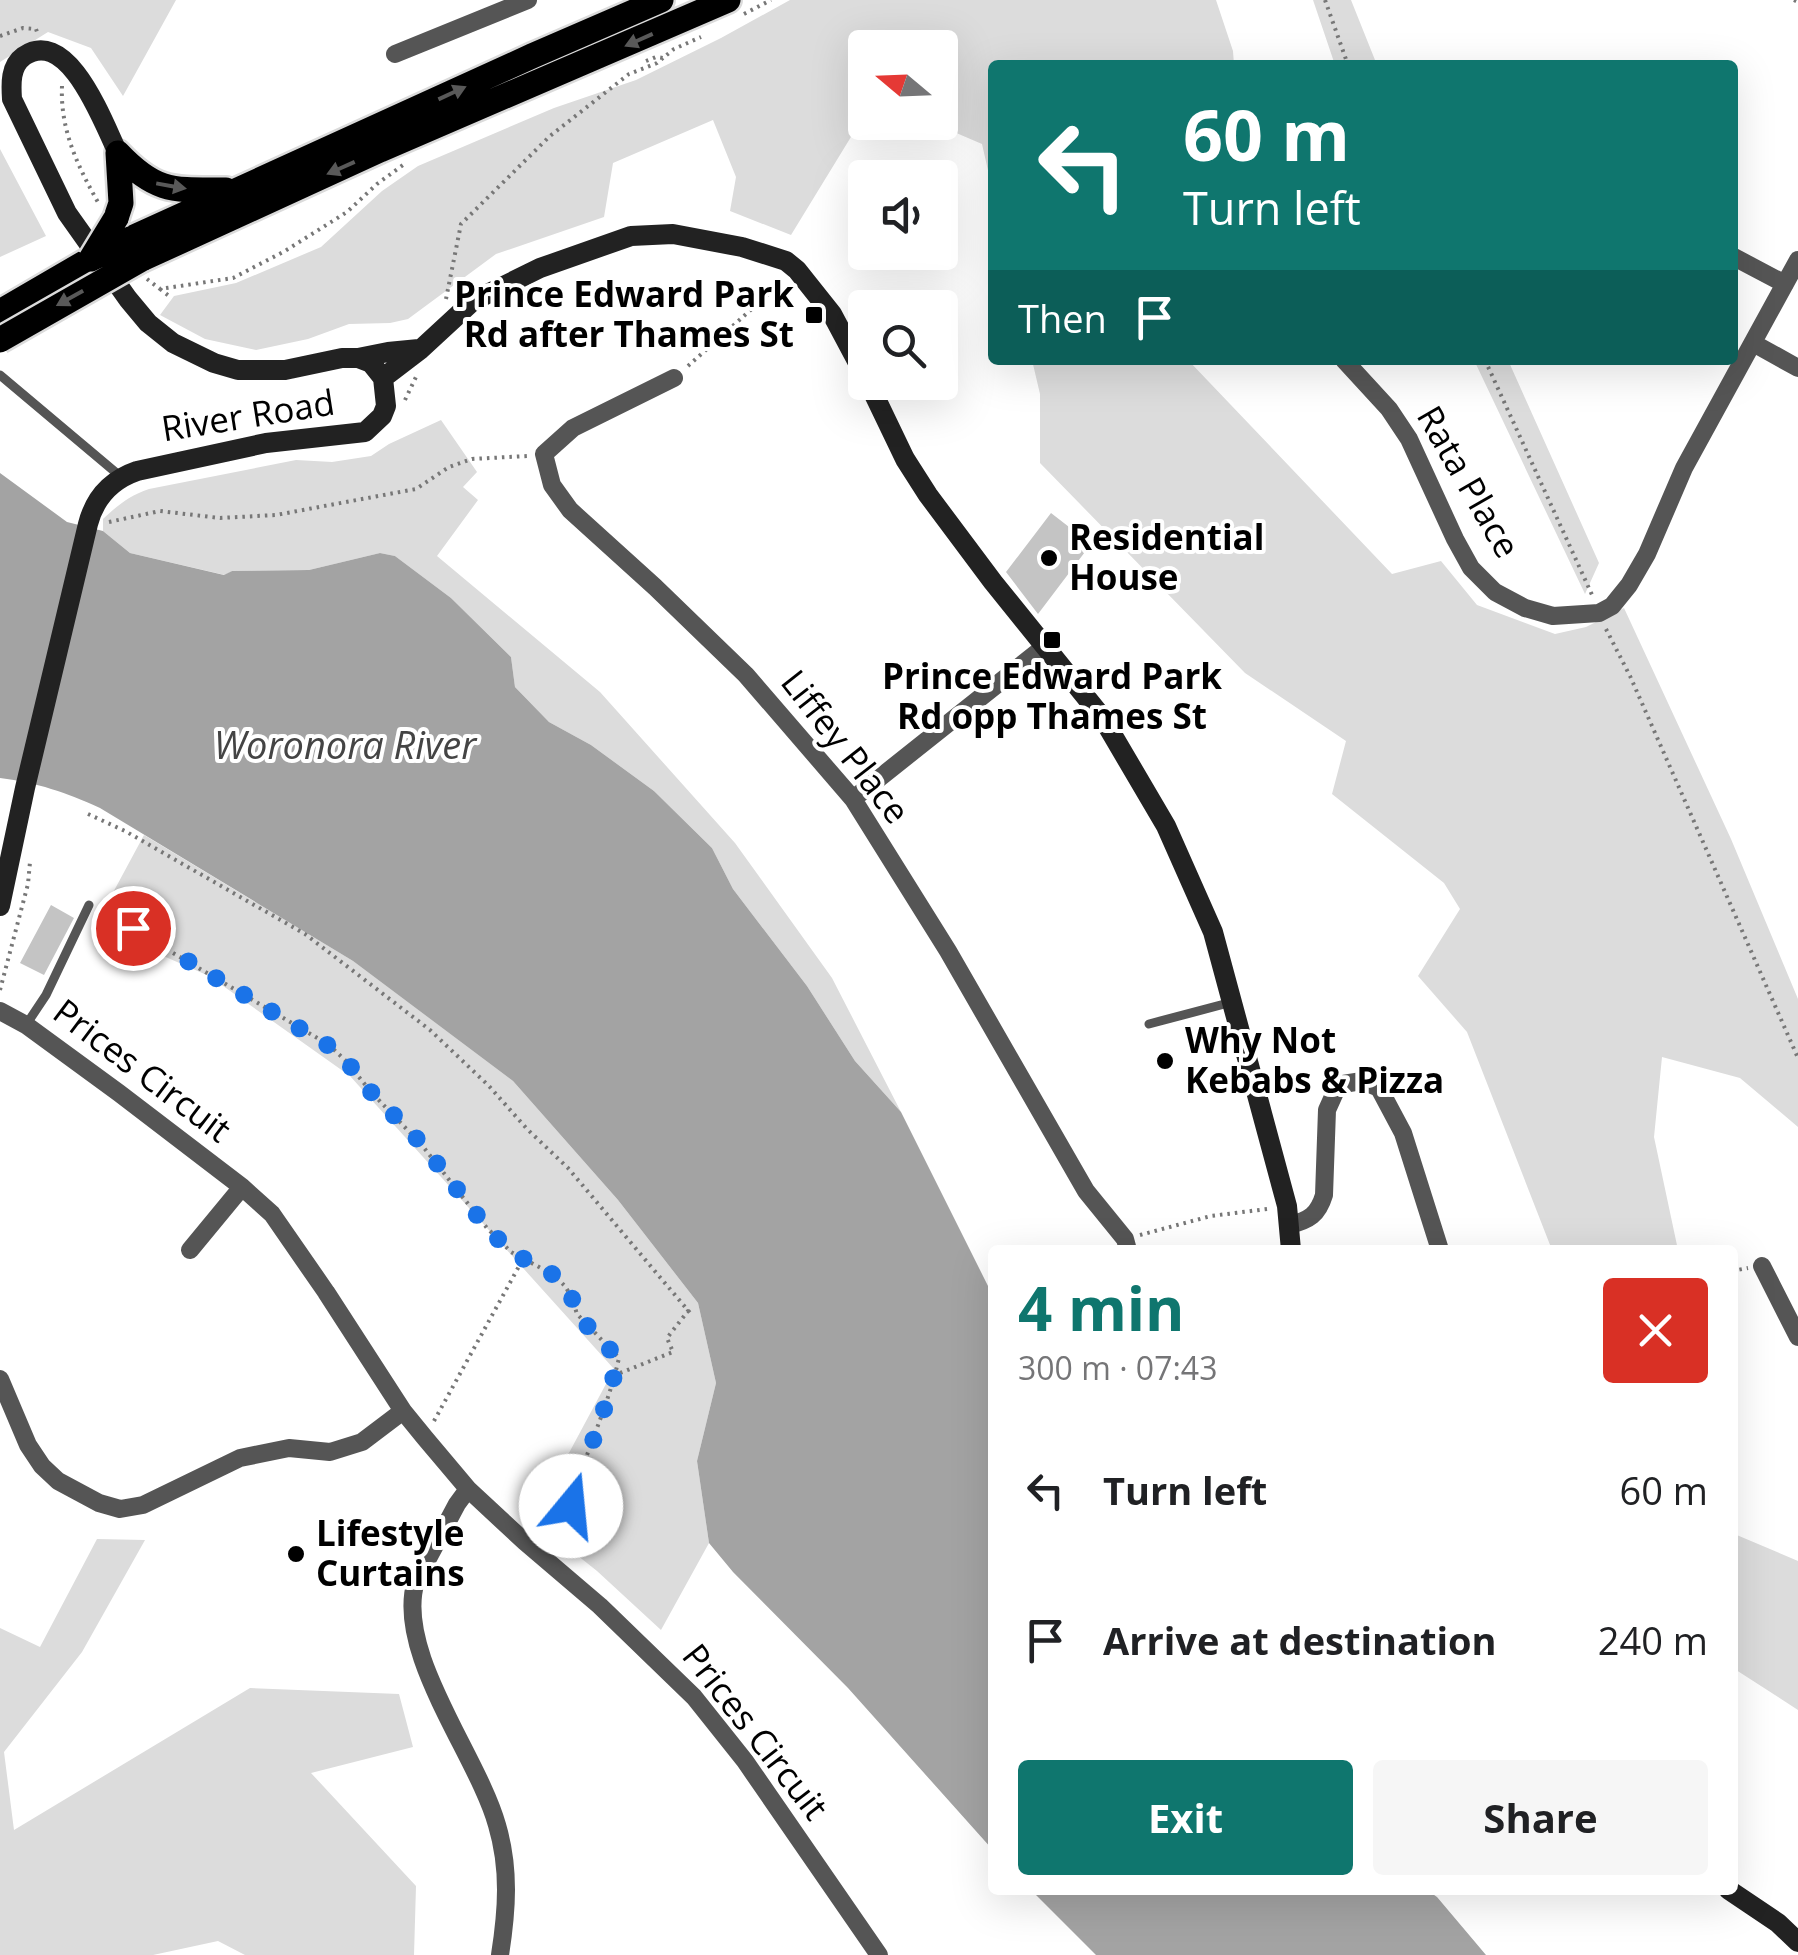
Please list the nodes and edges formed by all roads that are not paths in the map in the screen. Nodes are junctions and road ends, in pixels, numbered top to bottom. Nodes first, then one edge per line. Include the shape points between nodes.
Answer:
1 (528, 0) edge
2 (661, 0) edge
3 (736, 8) edge
4 (395, 54) dead end
5 (118, 154) junction
6 (236, 190) junction
7 (127, 240) junction
8 (1738, 259) edge
9 (1798, 260) edge
10 (1785, 284) junction
11 (0, 312) edge
12 (0, 340) edge
13 (1753, 342) junction
14 (848, 344) edge
15 (422, 349) junction
16 (358, 358) junction
17 (1349, 365) edge
18 (1798, 368) edge
19 (0, 375) edge
20 (383, 378) junction
21 (674, 378) road end
22 (877, 400) edge
23 (386, 406) junction
24 (120, 476) junction
25 (1044, 647) junction
26 (853, 799) junction
27 (4, 871) edge
28 (89, 904) road end
29 (0, 906) edge
30 (1232, 1002) junction
31 (0, 1011) edge
32 (1149, 1024) dead end
33 (26, 1025) junction
34 (242, 1187) junction
35 (1288, 1216) junction
36 (1127, 1244) edge
37 (1290, 1245) edge
38 (1438, 1245) edge
39 (190, 1250) dead end
40 (1762, 1266) dead end
41 (1798, 1337) edge
42 (0, 1379) edge
43 (403, 1411) junction
44 (468, 1489) junction
45 (1736, 1895) edge
46 (1798, 1942) edge
47 (875, 1954) edge
48 (500, 1955) edge

1 - 4 street
6 -> 2 main road
3 -> 7 main road via 380,150
5 -> 6 main road via 162,186
5 - 7 main road
5 - 16 street, River Road via 65,59 45,50 16,64 12,100 67,213 148,323 172,343 238,370
6 - 7 main road
7 - 11 main road, bridge
7 -> 12 main road, bridge
8 - 10 street
9 - 10 street
10 - 13 street
13 - 17 street, Rata Place via 1629,585 1600,613 1553,616 1495,592 1472,568 1409,439
13 - 18 street
14 - 15 street via 832,314 786,261 673,234 632,236 540,268 472,301
15 - 16 street
15 - 20 street
15 - 23 street
16 - 20 street, River Road
19 - 24 lane
20 - 23 street, River Road
21 - 26 street, Liffey Place via 572,428 544,454 552,485 570,510 746,675
22 - 25 street via 928,496
23 - 24 street, River Road via 365,432 266,443
24 - 27 street, River Road via 96,502
25 - 26 street
25 - 30 street via 1102,717 1166,826 1213,932
26 - 36 street, Liffey Place via 1086,1192
27 - 29 street, River Road
28 - 33 lane
30 - 32 lane
30 - 35 street
31 - 33 street, Prices Circuit
33 - 34 street, Prices Circuit
34 - 39 street, Prices Circuit
34 - 43 street, Prices Circuit via 272,1214
35 - 37 street
35 - 38 street via 1308,1220 1320,1207 1327,1110 1343,1084 1362,1081 1379,1088 1403,1133
40 - 41 street
42 - 43 street via 42,1466 58,1482 120,1508 143,1505 240,1458 289,1448 330,1452 362,1442
43 - 44 street, Prices Circuit
44 - 47 street, Prices Circuit via 694,1697
44 - 48 street via 416,1580 412,1616 435,1687 498,1828 508,1887
45 - 46 street

